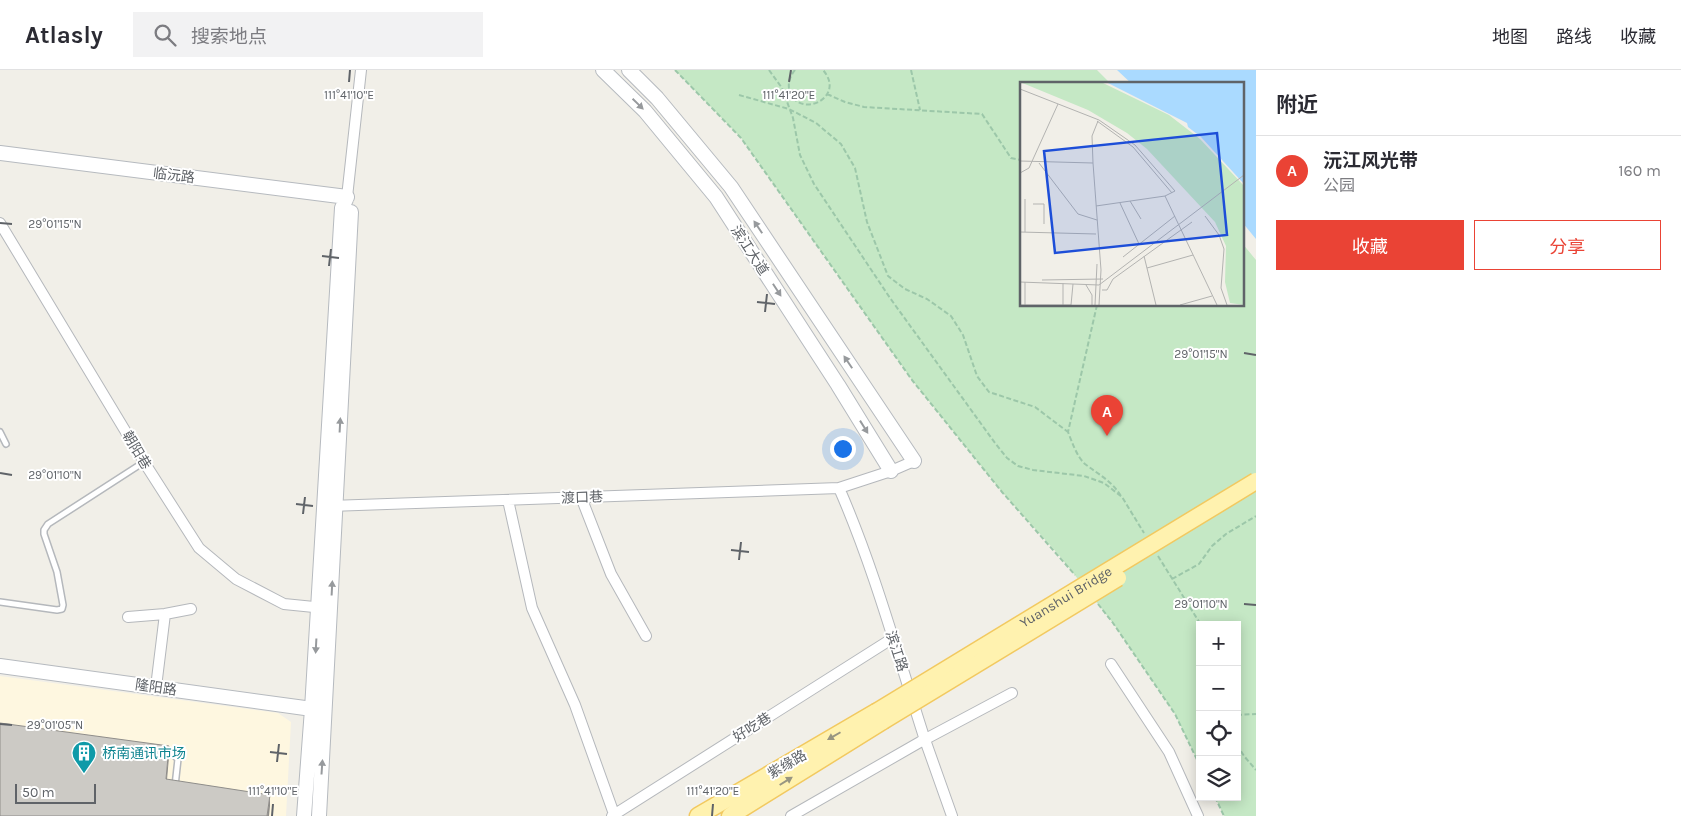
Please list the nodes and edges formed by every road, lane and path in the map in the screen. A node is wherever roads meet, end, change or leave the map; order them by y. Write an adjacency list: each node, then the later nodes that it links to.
1 (361, 70): 17 (street)
2 (603, 70): 25 (street, 滨江大道, one-way to 25)
3 (629, 70): 23 (street, 滨江大道, one-way to 3)
4 (675, 70): 36 (path)
5 (770, 70): 12 (path)
6 (795, 70): 11 (path)
7 (823, 70): 9 (path)
8 (911, 70): 14 (path)
9 (828, 94): 11 (path); 14 (path)
10 (738, 95): 13 (path)
11 (793, 97): 12 (path)
12 (787, 101): 13 (path)
13 (790, 109): 21 (path); 30 (path)
14 (920, 110): 16 (path)
15 (0, 153): 17 (street, 临沅路)
16 (1020, 160)
17 (347, 197): 32 (street)
18 (0, 223): 24 (street, 朝阳巷)
19 (1097, 306): 21 (path)
20 (0, 432): 22 (lane)
21 (1068, 432): 30 (path)
22 (6, 444)
23 (914, 461): 25 (street, 渡口巷)
24 (144, 462): 39 (lane); 40 (street, 朝阳巷)
25 (891, 471): 27 (street, 渡口巷)
26 (1256, 481): 54 (main road, Yuanshui Bridge, bridge)
27 (839, 488): 29 (street, 渡口巷); 46 (street, 滨江路)
28 (1256, 494): 54 (main road, Yuanshui Bridge, bridge)
29 (581, 497): 31 (street, 渡口巷); 45 (street)
30 (1122, 497): 34 (path)
31 (508, 500): 32 (street, 渡口巷); 62 (street)
32 (330, 506): 40 (street)
33 (1256, 516): 37 (path)
34 (1147, 538)
35 (1157, 554): 37 (path)
36 (1076, 577)
37 (1172, 579): 44 (path)
38 (1094, 600): 58 (path)
39 (0, 602)
40 (325, 608): 51 (street, one-way to 51); 64 (street, one-way to 40)
41 (191, 609): 42 (street)
42 (165, 614): 43 (street); 49 (street)
43 (128, 617)
44 (1198, 621)
45 (646, 636)
46 (893, 638): 55 (street, 滨江路); 62 (street, 好吃巷)
47 (1111, 664): 69 (street)
48 (0, 666): 49 (street, 隆阳路)
49 (156, 687): 51 (street, 隆阳路)
50 (1012, 693): 55 (street)
51 (312, 709): 63 (street)
52 (1256, 714): 53 (path)
53 (1241, 715)
54 (880, 716): 65 (main road, 紫缘路, one-way to 65); 66 (main road, 紫缘路, one-way to 54)
55 (925, 740): 67 (street); 68 (street, 滨江路)
56 (1241, 751): 59 (path)
57 (154, 752): 60 (lane)
58 (1196, 758)
59 (1256, 770)
60 (174, 790)
61 (1217, 801): 70 (path)
62 (613, 815)
63 (304, 816)
64 (319, 816)
65 (698, 816)
66 (730, 816)
67 (791, 816)
68 (952, 816)
69 (1198, 816)
70 (1224, 816)

